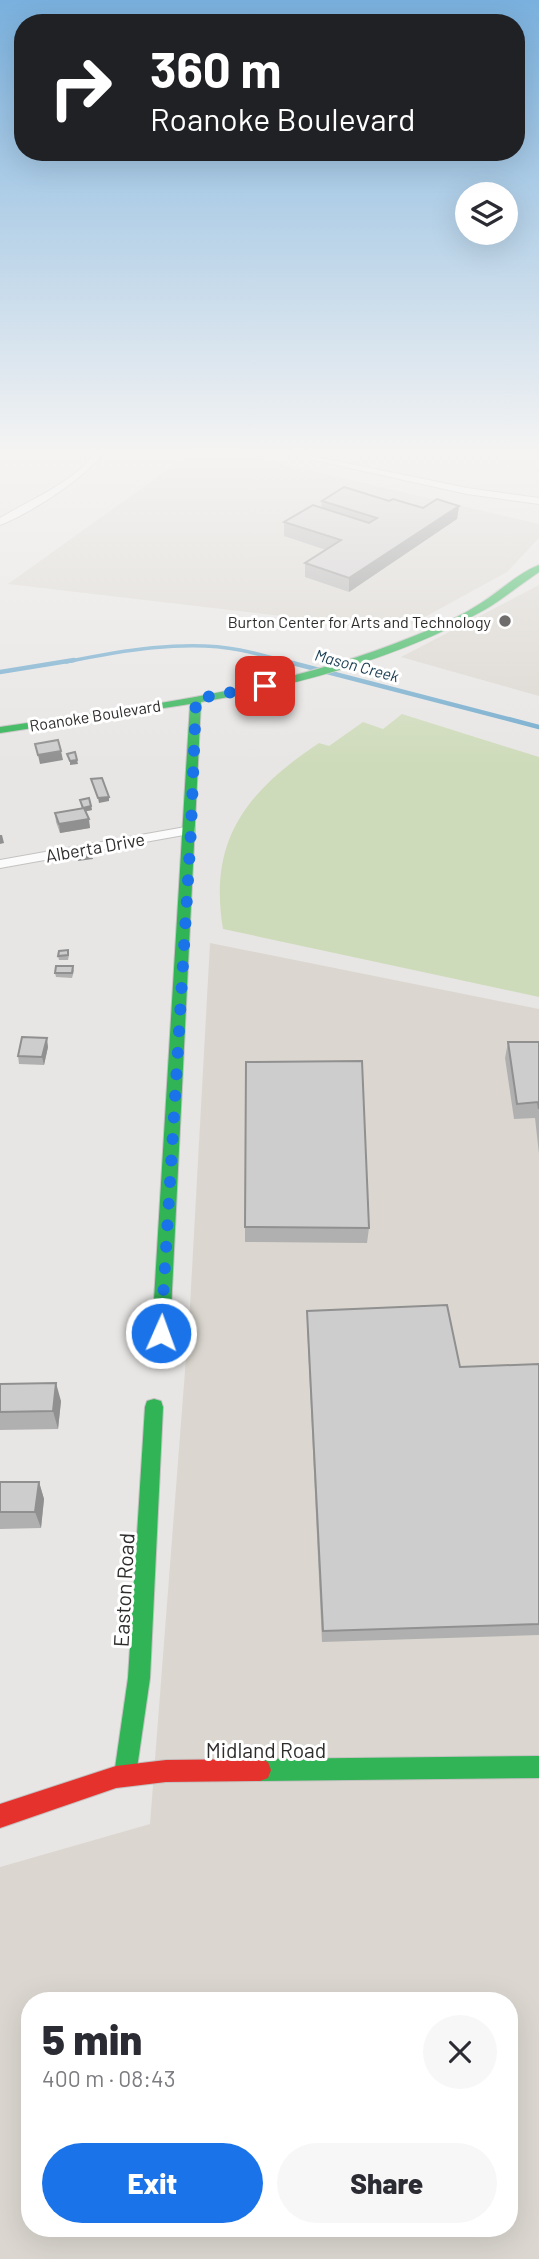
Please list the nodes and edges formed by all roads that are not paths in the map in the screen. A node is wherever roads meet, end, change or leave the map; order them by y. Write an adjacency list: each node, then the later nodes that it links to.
1 (539, 568): 2 (street, Roanoke Boulevard)
2 (196, 699): 3 (street, Roanoke Boulevard); 4 (street)
3 (0, 730)
4 (191, 830): 5 (street, Alberta Drive); 6 (street)
5 (0, 864)
6 (178, 1353)
7 (154, 1407): 9 (street, Easton Road)
8 (539, 1767): 9 (street, Midland Road)
9 (125, 1775): 10 (street, Midland Road)
10 (0, 1816)

